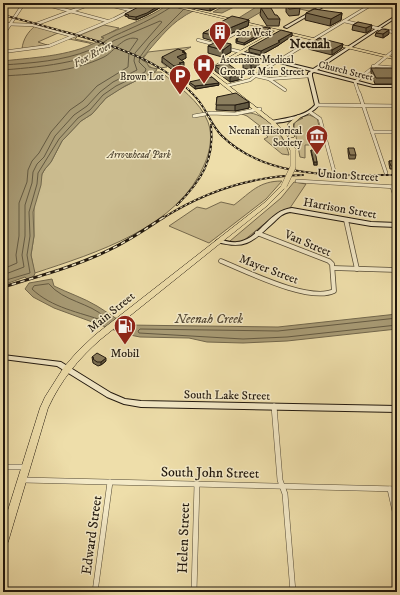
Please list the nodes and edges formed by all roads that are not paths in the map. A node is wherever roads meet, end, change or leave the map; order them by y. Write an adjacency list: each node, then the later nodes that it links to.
1 (93, 3): 10 (street)
2 (101, 3): 9 (street)
3 (145, 3): 9 (street)
4 (162, 3): 18 (main road)
5 (328, 3): 18 (street)
6 (374, 3): 12 (street)
7 (3, 4): 8 (street)
8 (24, 4): 10 (street); 15 (street)
9 (130, 10): 13 (street)
10 (71, 11): 13 (street); 16 (street)
11 (397, 16): 17 (street)
12 (344, 21): 17 (street); 23 (street)
13 (108, 22): 22 (street)
14 (3, 24): 15 (street)
15 (10, 24): 16 (street); 21 (street)
16 (34, 25): 22 (street)
17 (378, 28): 20 (street); 26 (street)
18 (279, 31): 23 (main road); 29 (main road)
19 (236, 32): 25 (street)
20 (397, 33)
21 (3, 35)
22 (74, 36): 28 (street)
23 (314, 39): 26 (main road); 32 (street)
24 (198, 40): 25 (street, Church Street)
25 (214, 44): 29 (street, Church Street)
26 (349, 48): 30 (main road); 35 (street)
27 (397, 48): 30 (street)
28 (3, 52)
29 (241, 52): 32 (street, Church Street); 40 (main road)
30 (386, 56): 31 (main road); 33 (street)
31 (397, 59)
32 (278, 61): 35 (street, Church Street); 36 (street)
33 (373, 66): 34 (street); 39 (street)
34 (397, 68)
35 (314, 71): 37 (street); 39 (street, Church Street)
36 (256, 76): 38 (street); 40 (street)
37 (310, 76): 38 (street); 43 (street)
38 (269, 79): 42 (street)
39 (355, 81): 41 (street, Church Street); 44 (street)
40 (228, 86): 46 (main road)
41 (397, 86)
42 (285, 90)
43 (316, 105): 44 (street); 47 (street)
44 (363, 106): 45 (street); 51 (street)
45 (397, 106)
46 (258, 109): 48 (street); 50 (main road)
47 (310, 112): 49 (street); 55 (street)
48 (194, 116)
49 (300, 116): 50 (street); 53 (main road)
50 (274, 122): 53 (main road); 54 (main road)
51 (372, 132): 52 (street); 56 (street)
52 (397, 132)
53 (291, 137): 54 (main road, Main Street)
54 (292, 148): 64 (main road, Main Street, bridge)
55 (334, 171)
56 (386, 173)
57 (297, 181): 58 (street, Union Street)
58 (392, 187): 59 (street, Union Street); 60 (street)
59 (397, 187)
60 (397, 202)
61 (346, 220): 62 (street, Harrison Street); 63 (street, Harrison Street); 67 (street)
62 (397, 225)
63 (257, 233): 64 (street, Harrison Street); 66 (street, Van Street)
64 (219, 241): 70 (main road, Main Street)
65 (221, 261): 66 (street, Mayer Street)
66 (333, 268): 67 (street, Van Street)
67 (358, 269): 68 (street, Van Street)
68 (397, 270)
69 (3, 357): 70 (street, South Lake Street)
70 (66, 368): 71 (street, South Lake Street); 74 (main road, Main Street)
71 (274, 406): 72 (street, South Lake Street); 78 (street)
72 (397, 409)
73 (3, 466): 74 (street)
74 (26, 467): 75 (main road, Main Street)
75 (22, 480): 76 (street, South John Street); 82 (main road, Main Street)
76 (110, 482): 77 (street, South John Street); 83 (street, Edward Street)
77 (197, 484): 78 (street, South John Street); 84 (street, Helen Street)
78 (282, 486): 79 (street, South John Street); 85 (street)
79 (390, 489): 80 (street, South John Street); 81 (street)
80 (397, 489)
81 (397, 520)
82 (3, 542)
83 (95, 592)
84 (194, 592)
85 (293, 592)

